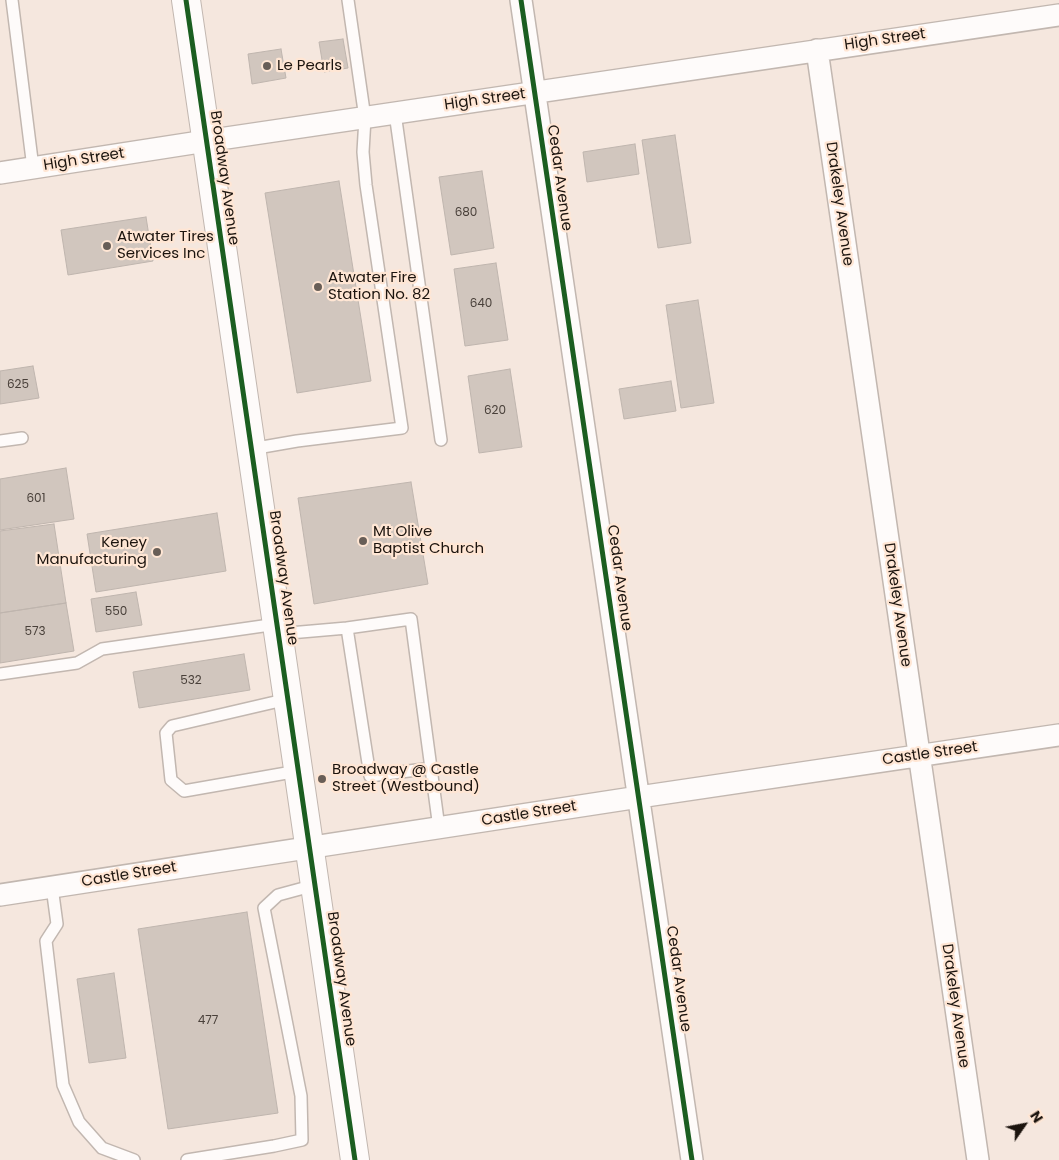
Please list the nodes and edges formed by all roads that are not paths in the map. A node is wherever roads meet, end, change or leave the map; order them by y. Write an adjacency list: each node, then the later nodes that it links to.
1 (12, 0): 11 (lane)
2 (186, 0): 10 (street, Broadway Avenue)
3 (348, 0): 9 (lane)
4 (521, 0): 7 (street, Cedar Avenue)
5 (1059, 15): 6 (street, High Street)
6 (817, 50): 7 (street, High Street); 22 (street, Drakeley Avenue)
7 (534, 93): 8 (street, High Street); 25 (street, Cedar Avenue)
8 (395, 113): 9 (street, High Street); 14 (lane)
9 (365, 118): 10 (street, High Street); 16 (lane)
10 (206, 141): 11 (street, High Street); 16 (street, Broadway Avenue)
11 (33, 168): 12 (street, High Street)
12 (0, 173)
13 (22, 438): 15 (lane)
14 (441, 440)
15 (0, 441)
16 (251, 449): 18 (street, Broadway Avenue)
17 (347, 628): 18 (lane); 23 (lane); 23 (lane)
18 (277, 629): 19 (lane); 20 (street, Broadway Avenue)
19 (0, 674)
20 (288, 699): 24 (street, Broadway Avenue); 24 (lane)
21 (1059, 735): 22 (street, Castle Street)
22 (918, 755): 25 (street, Castle Street); 35 (street, Drakeley Avenue)
23 (432, 768): 26 (lane)
24 (298, 771): 27 (street, Broadway Avenue)
25 (638, 797): 26 (street, Castle Street); 34 (street, Cedar Avenue)
26 (439, 828): 27 (street, Castle Street)
27 (309, 847): 28 (street, Broadway Avenue); 29 (street, Castle Street)
28 (315, 885): 32 (lane); 33 (street, Broadway Avenue)
29 (52, 887): 30 (street, Castle Street); 31 (lane)
30 (0, 895)
31 (134, 1160)
32 (187, 1160)
33 (355, 1160)
34 (692, 1160)
35 (978, 1160)

